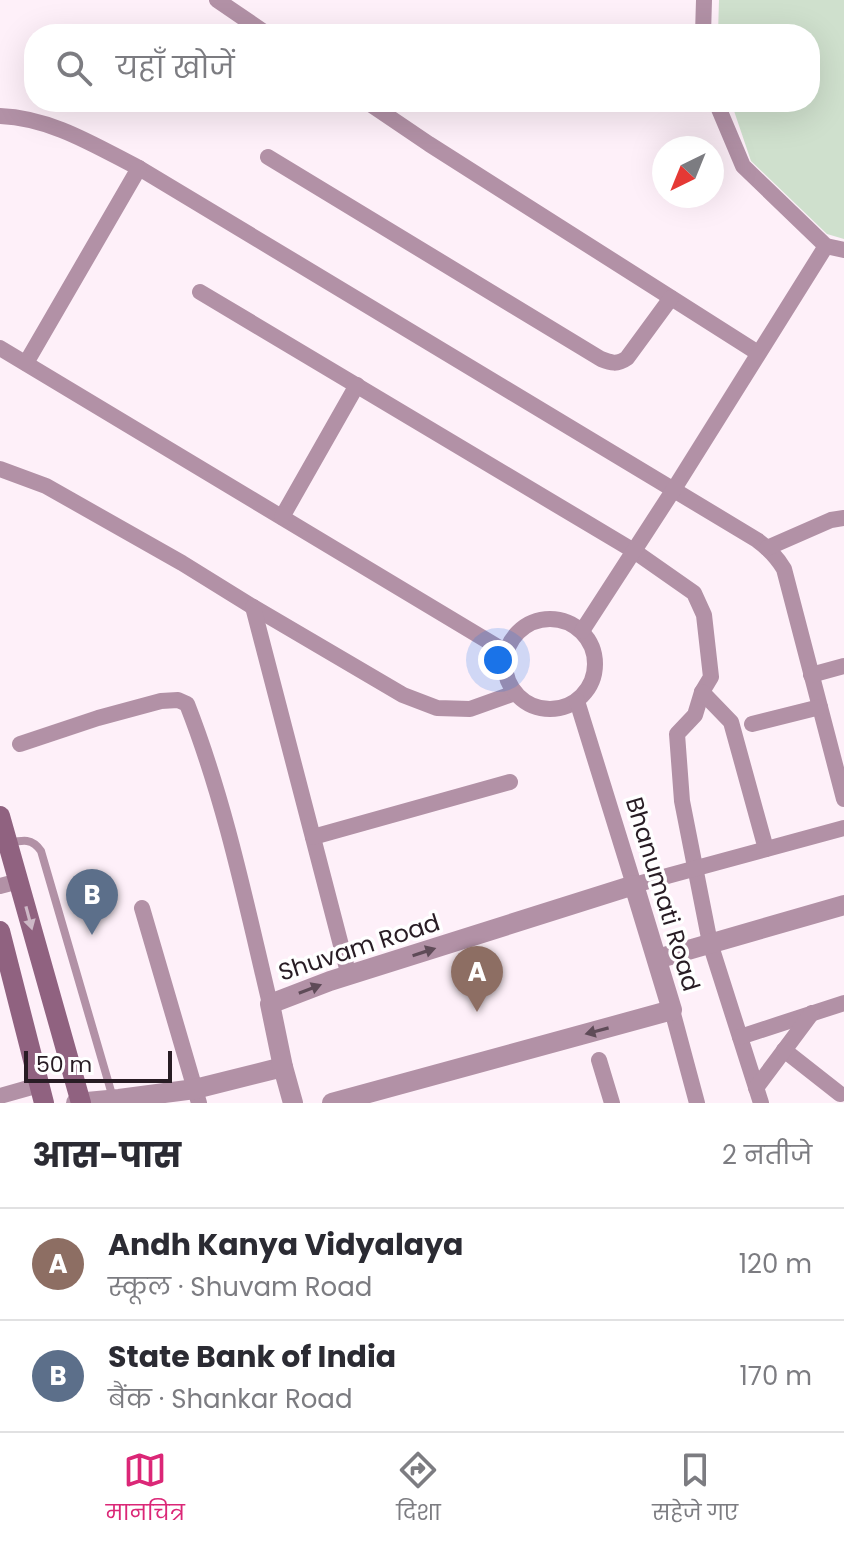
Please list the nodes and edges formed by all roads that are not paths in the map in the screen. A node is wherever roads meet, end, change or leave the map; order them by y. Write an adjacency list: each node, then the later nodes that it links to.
1 (217, 0): 3 (street)
2 (704, 0): 4 (street)
3 (252, 24)
4 (703, 24)
5 (382, 112): 13 (street)
6 (720, 112): 10 (street)
7 (0, 116): 9 (street)
8 (268, 157): 13 (street)
9 (139, 168): 16 (street); 19 (street)
10 (826, 246): 11 (street); 15 (street)
11 (844, 250)
12 (200, 292): 17 (street)
13 (671, 298): 15 (street)
14 (0, 348): 16 (street)
15 (758, 353): 19 (street)
16 (26, 363): 20 (street)
17 (357, 385): 20 (street); 23 (street)
18 (0, 469): 24 (street)
19 (674, 489): 22 (street); 23 (street)
20 (282, 517): 26 (street)
21 (844, 518): 22 (street)
22 (767, 548): 28 (street)
23 (634, 551): 25 (street); 29 (street)
24 (253, 607): 30 (street); 39 (street)
25 (582, 631): 26 (street); 31 (street)
26 (506, 652): 30 (street)
27 (844, 666): 28 (street)
28 (811, 675): 32 (street)
29 (702, 692): 41 (street); 42 (street)
30 (515, 693): 31 (street)
31 (577, 701): 44 (street, Bhanumati Road)
32 (820, 707): 33 (street); 36 (street)
33 (752, 724)
34 (20, 744): 53 (street)
35 (510, 782): 39 (street)
36 (844, 799)
37 (0, 816): 40 (main road)
38 (844, 828): 41 (street)
39 (313, 837): 50 (street)
40 (8, 844): 43 (main road); 66 (lane)
41 (766, 849): 42 (street)
42 (695, 869): 44 (street); 48 (street)
43 (10, 883): 67 (main road, one-way to 67)
44 (634, 885): 49 (street, Bhanumati Road); 50 (street, Shuvam Road, one-way to 44)
45 (844, 905): 48 (street)
46 (142, 908): 63 (street)
47 (0, 931): 51 (main road)
48 (710, 943): 49 (street); 56 (street)
49 (657, 959): 54 (street, Bhanumati Road)
50 (349, 976): 53 (street, Shuvam Road, one-way to 50)
51 (7, 988): 60 (main road)
52 (844, 1003): 55 (street)
53 (270, 1004): 59 (street, Shuvam Road)
54 (672, 1010): 65 (street, one-way to 65); 71 (street, Bhanumati Road)
55 (812, 1013): 56 (street); 57 (street)
56 (740, 1037): 64 (street)
57 (784, 1050): 61 (street); 64 (street)
58 (599, 1060): 70 (street)
59 (283, 1067): 63 (street); 68 (street, Shuvam Road)
60 (42, 1094): 62 (street)
61 (841, 1094)
62 (0, 1096)
63 (197, 1096): 66 (street)
64 (759, 1096)
65 (368, 1098): 69 (street)
66 (114, 1101): 67 (street)
67 (79, 1103)
68 (293, 1103)
69 (332, 1103)
70 (612, 1103)
71 (697, 1103)

